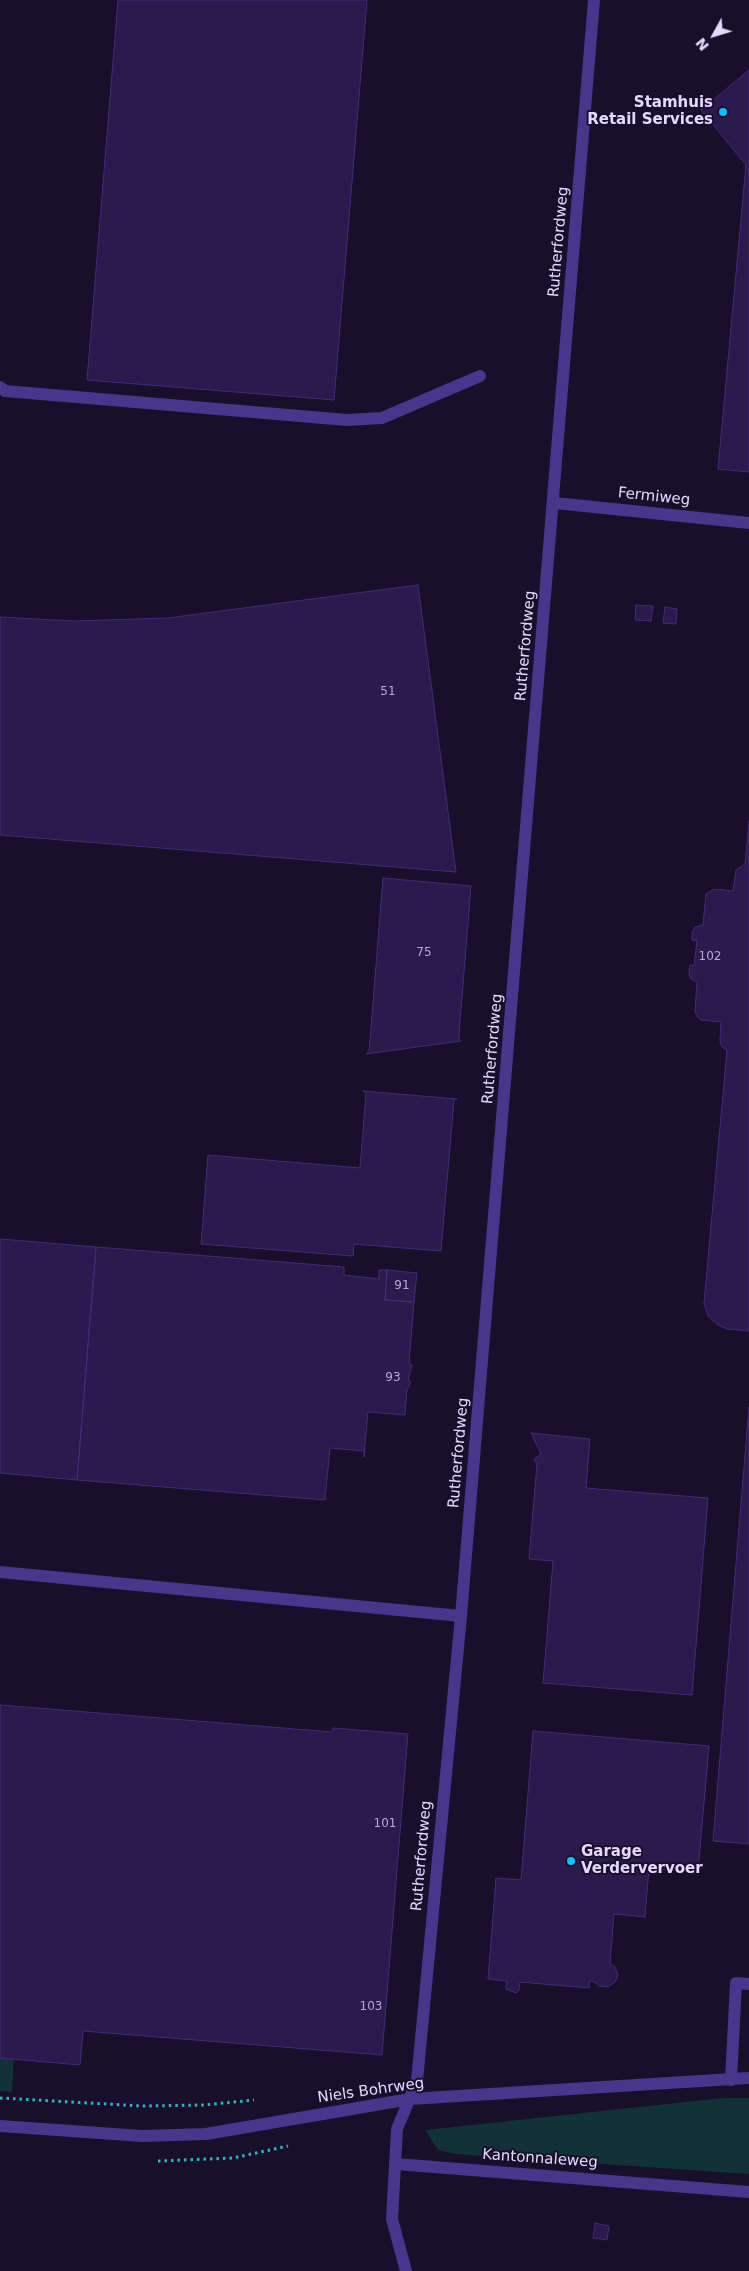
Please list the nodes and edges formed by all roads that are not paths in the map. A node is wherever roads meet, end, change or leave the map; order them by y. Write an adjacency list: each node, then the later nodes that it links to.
1 (594, 0): 4 (street, Rutherfordweg)
2 (480, 376): 3 (street)
3 (0, 387)
4 (555, 503): 5 (street, Fermiweg); 7 (street, Rutherfordweg)
5 (749, 523)
6 (0, 1572): 7 (street)
7 (461, 1616): 11 (street, Rutherfordweg)
8 (749, 1984): 10 (street)
9 (749, 2078): 10 (street, Niels Bohrweg)
10 (731, 2080): 11 (street, Niels Bohrweg)
11 (410, 2099): 12 (street, Niels Bohrweg); 13 (street)
12 (0, 2126)
13 (396, 2164): 14 (street, Kantonnaleweg); 15 (street)
14 (749, 2192)
15 (406, 2271)

